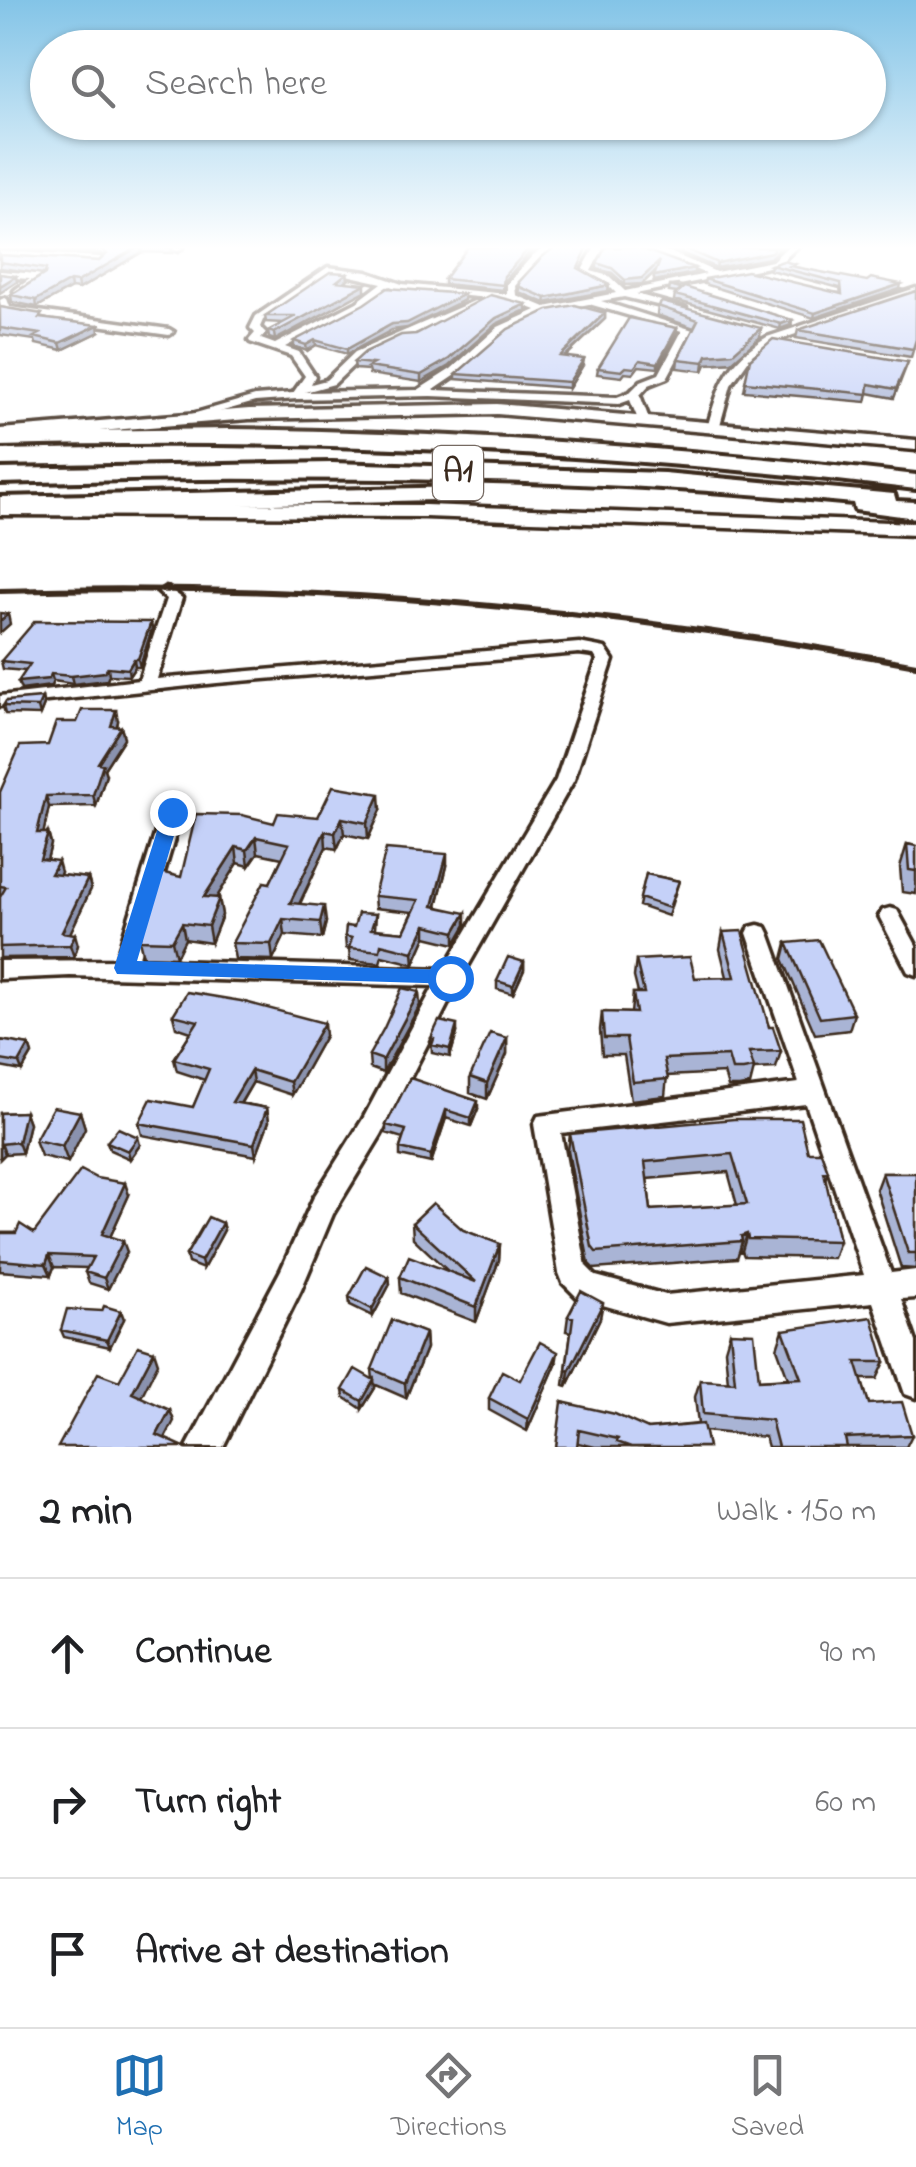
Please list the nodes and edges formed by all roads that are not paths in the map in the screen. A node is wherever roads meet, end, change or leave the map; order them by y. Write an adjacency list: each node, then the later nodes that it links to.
1 (45, 315): 10 (street)
2 (264, 315): 13 (street)
3 (341, 315): 13 (street)
4 (449, 315): 14 (street)
5 (533, 315): 15 (street)
6 (636, 315): 16 (street)
7 (847, 315): 9 (street)
8 (787, 318): 9 (street)
9 (814, 325): 11 (street)
10 (169, 332)
11 (772, 336): 12 (street); 19 (street)
12 (807, 346)
13 (278, 347): 14 (street)
14 (299, 393): 15 (street); 17 (street)
15 (421, 393): 16 (street)
16 (634, 394): 18 (street)
17 (184, 418): 18 (street); 20 (street)
18 (643, 419): 19 (street)
19 (714, 426): 21 (street)
20 (0, 436): 24 (highway)
21 (916, 445)
22 (0, 462): 24 (highway, A1)
23 (0, 476): 26 (highway, A1)
24 (916, 484)
25 (0, 506): 26 (highway); 27 (street)
26 (916, 506)
27 (916, 529)
28 (166, 592): 29 (street)
29 (146, 682): 30 (street); 37 (street)
30 (0, 701)
31 (172, 812): 35 (street)
32 (890, 916): 34 (street)
33 (758, 933): 38 (street)
34 (916, 966)
35 (124, 968): 36 (street); 37 (street)
36 (0, 970)
37 (450, 978): 42 (street)
38 (814, 1092): 40 (street); 40 (street)
39 (916, 1284): 40 (street)
40 (882, 1288): 41 (street)
41 (916, 1384)
42 (202, 1447)

